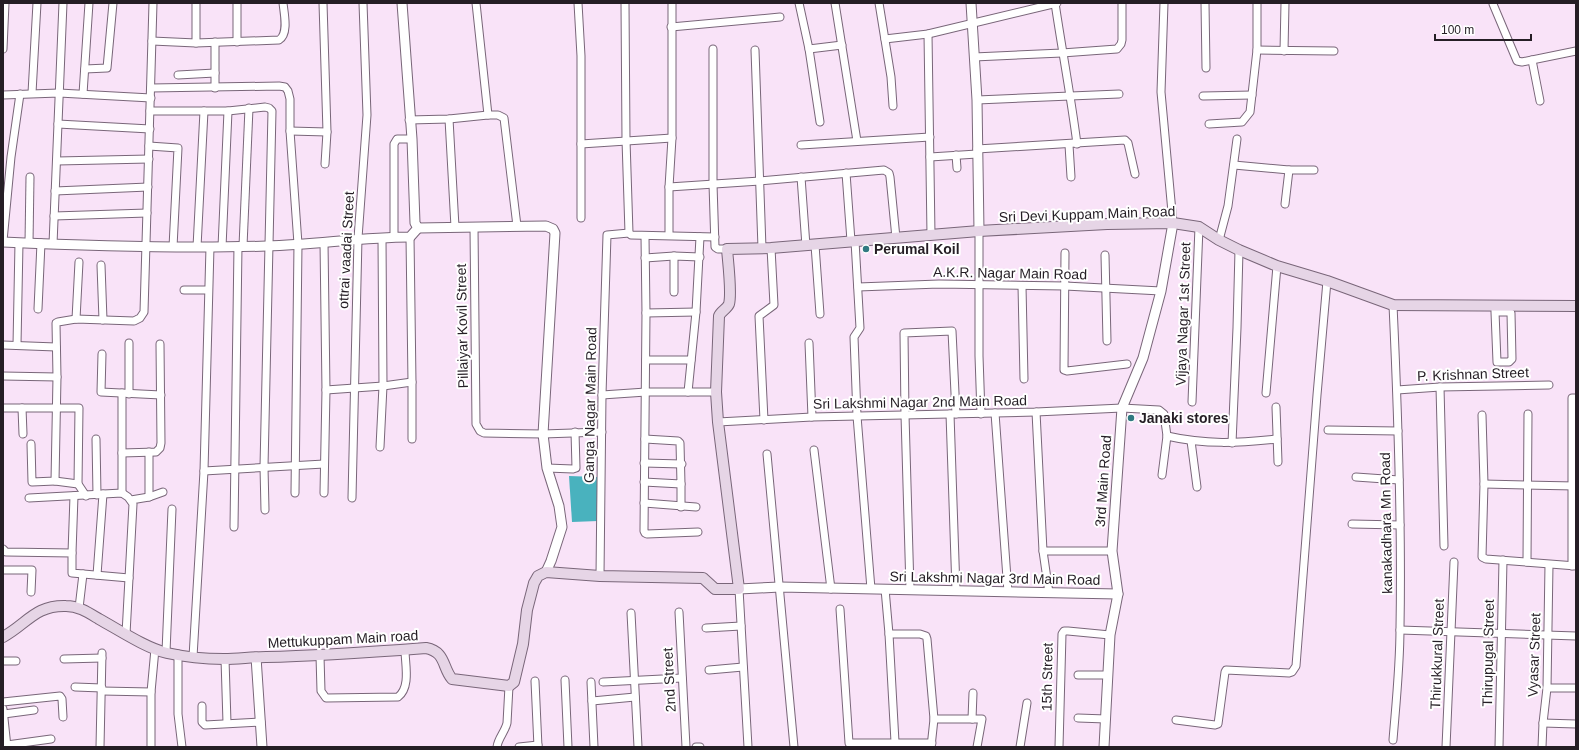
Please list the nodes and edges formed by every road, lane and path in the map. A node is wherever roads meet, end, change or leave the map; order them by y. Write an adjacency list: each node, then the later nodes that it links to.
1 (5, 3): 38 (street)
2 (37, 3): 55 (street)
3 (63, 3): 56 (street)
4 (89, 3): 50 (street)
5 (113, 3): 50 (street)
6 (153, 3): 33 (street)
7 (196, 3): 36 (street)
8 (237, 3): 35 (street)
9 (283, 3): 35 (street)
10 (323, 3): 80 (street)
11 (363, 3): 131 (street, ottrai vaadai Street)
12 (402, 3): 74 (street)
13 (476, 3): 72 (street)
14 (578, 3): 87 (street)
15 (625, 3): 85 (street)
16 (672, 3): 30 (street)
17 (799, 3): 40 (street)
18 (835, 3): 37 (street)
19 (879, 3): 32 (street)
20 (971, 3): 29 (street)
21 (1056, 3): 29 (street); 46 (street)
22 (1122, 3): 46 (street)
23 (1164, 3): 116 (street)
24 (1205, 3): 49 (street)
25 (1257, 3): 42 (street)
26 (1285, 3): 43 (street)
27 (1493, 4): 48 (street)
28 (780, 17): 30 (street)
29 (973, 24): 31 (street); 47 (street)
30 (671, 27): 82 (street)
31 (928, 34): 32 (street); 81 (street)
32 (885, 39): 67 (street)
33 (152, 41): 36 (street); 53 (street)
34 (215, 42): 35 (street); 36 (street); 51 (street)
35 (237, 42)
36 (196, 43)
37 (842, 45): 40 (street); 86 (street)
38 (3, 49)
39 (713, 49): 108 (street)
40 (809, 49): 75 (street)
41 (755, 50): 107 (street)
42 (1257, 50): 43 (street); 61 (street)
43 (1284, 51): 44 (street)
44 (1334, 51)
45 (1576, 51): 48 (street)
46 (1062, 53): 47 (street); 63 (street)
47 (974, 57): 65 (street)
48 (1532, 60): 66 (street)
49 (1206, 68)
50 (85, 69): 58 (street)
51 (215, 73): 52 (street); 54 (street)
52 (178, 75)
53 (151, 88): 54 (street); 64 (street)
54 (215, 88): 79 (street)
55 (32, 93): 56 (street); 57 (street)
56 (59, 93): 58 (street); 76 (street)
57 (20, 94): 60 (street); 136 (street)
58 (83, 94): 64 (street)
59 (1119, 94): 63 (street)
60 (3, 95)
61 (1252, 95): 62 (street); 77 (street)
62 (1203, 96)
63 (1071, 97): 65 (street); 88 (street)
64 (151, 98): 69 (street)
65 (977, 100): 92 (street)
66 (1540, 101)
67 (893, 106)
68 (249, 108): 71 (street); 144 (street); 145 (street)
69 (150, 111): 70 (street); 78 (street)
70 (204, 111): 71 (street); 147 (street)
71 (228, 111): 149 (street)
72 (488, 115): 73 (street); 117 (street)
73 (449, 119): 74 (street); 118 (street)
74 (409, 120): 83 (street)
75 (820, 122)
76 (58, 124): 78 (street); 96 (street)
77 (1209, 124)
78 (150, 129): 91 (street)
79 (290, 131): 80 (street); 142 (street)
80 (327, 132): 97 (street)
81 (930, 137): 86 (street); 94 (street)
82 (672, 138): 85 (street); 110 (street)
83 (412, 139): 121 (street); 127 (street)
84 (1237, 139): 98 (street)
85 (626, 140): 87 (street); 123 (street)
86 (857, 142): 89 (street)
87 (581, 144): 115 (street)
88 (1077, 144): 90 (street); 103 (street)
89 (801, 145)
90 (1069, 145): 92 (street); 105 (street)
91 (149, 146): 95 (street); 146 (street)
92 (977, 152): 93 (street); 122 (street)
93 (956, 155): 94 (street); 99 (street)
94 (930, 157): 125 (street)
95 (149, 159): 96 (street); 109 (street)
96 (56, 161): 111 (street)
97 (325, 164)
98 (1234, 165): 100 (street); 134 (street)
99 (957, 168)
100 (1289, 170): 101 (street); 112 (street)
101 (1314, 170)
102 (846, 173): 106 (street); 133 (street); 135 (street)
103 (1135, 174)
104 (30, 177): 139 (street)
105 (1071, 177)
106 (801, 178): 107 (street); 143 (street)
107 (760, 181): 108 (street); 151 (street)
108 (713, 184): 110 (street); 130 (street)
109 (148, 187): 111 (street); 113 (street)
110 (669, 187): 124 (street)
111 (55, 191): 114 (street)
112 (1285, 204)
113 (147, 213): 114 (street); 150 (street)
114 (54, 216): 141 (street)
115 (581, 218)
116 (1173, 223): 120 (main road, Sri Devi Kuppam Main Road); 122 (main road, Sri Devi Kuppam Main Road); 170 (street, 3rd Main Road)
117 (517, 226): 119 (street); 232 (street)
118 (455, 227): 119 (street); 121 (street)
119 (474, 227): 232 (street, Pillaiyar Kovil Street)
120 (1199, 227): 134 (main road, Sri Devi Kuppam Main Road); 210 (street, Vijaya Nagar 1st Street)
121 (418, 228): 128 (street)
122 (979, 231): 125 (main road, Sri Devi Kuppam Main Road); 163 (street)
123 (629, 233): 126 (street); 208 (street, Ganga Nagar Main Road)
124 (669, 235): 126 (street); 129 (street)
125 (931, 235): 133 (main road, Sri Devi Kuppam Main Road)
126 (645, 236): 158 (street)
127 (394, 237): 128 (street); 132 (street)
128 (410, 237): 195 (street)
129 (700, 237): 130 (street); 157 (street)
130 (715, 237): 152 (street)
131 (358, 238): 132 (street); 137 (street); 199 (street, ottrai vaadai Street)
132 (382, 238): 197 (street)
133 (896, 238): 135 (main road, Sri Devi Kuppam Main Road)
134 (1219, 240): 153 (main road, Sri Devi Kuppam Main Road)
135 (853, 241): 143 (main road, Sri Devi Kuppam Main Road); 166 (street)
136 (3, 242): 138 (street)
137 (324, 242): 142 (street); 200 (street)
138 (19, 243): 139 (street); 186 (street)
139 (29, 243): 140 (street)
140 (41, 243): 141 (street); 175 (street)
141 (53, 244): 150 (street)
142 (298, 244): 145 (street); 251 (street)
143 (810, 245): 151 (main road, Sri Devi Kuppam Main Road); 178 (street)
144 (241, 246): 145 (street); 149 (street); 254 (street)
145 (268, 246): 252 (street)
146 (173, 247): 147 (street); 150 (street)
147 (197, 247): 148 (street)
148 (210, 247): 149 (street); 169 (street)
149 (222, 247)
150 (146, 248): 180 (street)
151 (767, 248): 152 (main road, Sri Devi Kuppam Main Road); 225 (street)
152 (727, 249): 204 (main road)
153 (1239, 250): 161 (main road, Sri Devi Kuppam Main Road); 239 (street)
154 (1065, 253): 165 (street)
155 (674, 256): 157 (street); 158 (street); 171 (street)
156 (1105, 256): 167 (street)
157 (700, 257): 176 (street)
158 (645, 258): 177 (street)
159 (79, 262): 179 (street)
160 (101, 265): 180 (street)
161 (1277, 266): 162 (main road, Sri Devi Kuppam Main Road); 205 (street)
162 (1327, 280): 172 (main road, Sri Devi Kuppam Main Road); 369 (street)
163 (979, 285): 164 (street, A.K.R. Nagar Main Road); 166 (street, A.K.R. Nagar Main Road); 219 (street)
164 (1022, 286): 165 (street, A.K.R. Nagar Main Road); 194 (street)
165 (1065, 286): 167 (street, A.K.R. Nagar Main Road); 191 (street)
166 (858, 287): 223 (street)
167 (1106, 288): 170 (street, A.K.R. Nagar Main Road); 181 (street)
168 (184, 290): 169 (street)
169 (208, 290): 255 (street)
170 (1161, 291): 215 (street, 3rd Main Road)
171 (674, 292)
172 (1393, 305): 174 (main road, Sri Devi Kuppam Main Road); 201 (street, kanakadhara Mn Road)
173 (1576, 306): 174 (main road, Sri Devi Kuppam Main Road)
174 (1499, 308): 174 (street)
175 (38, 310)
176 (696, 312): 177 (street); 190 (street)
177 (646, 313): 189 (street)
178 (820, 314)
179 (76, 319): 180 (street); 187 (street)
180 (103, 320)
181 (1107, 341)
182 (129, 343): 206 (street)
183 (809, 343): 224 (street)
184 (160, 344): 207 (street)
185 (3, 345): 186 (street)
186 (17, 345): 187 (street)
187 (56, 347): 193 (street)
188 (102, 354): 206 (street)
189 (646, 360): 190 (street); 202 (street)
190 (691, 360): 203 (street)
191 (1127, 364)
192 (3, 376): 193 (street)
193 (57, 377): 214 (street)
194 (1024, 379)
195 (412, 382): 197 (street); 235 (street)
196 (1549, 385): 198 (street, P. Krishnan Street)
197 (383, 386): 199 (street); 242 (street)
198 (1440, 387): 201 (street, P. Krishnan Street); 287 (street)
199 (354, 388): 200 (street); 276 (street, ottrai vaadai Street)
200 (326, 390): 249 (street)
201 (1397, 390): 228 (street, kanakadhara Mn Road)
202 (646, 392): 203 (street); 208 (street); 236 (street)
203 (688, 392): 204 (street)
204 (716, 392): 226 (main road)
205 (1266, 393)
206 (125, 394): 207 (street); 245 (street)
207 (160, 395): 244 (street)
208 (602, 396): 230 (street, Ganga Nagar Main Road)
209 (1576, 398): 241 (street)
210 (1192, 402)
211 (1276, 407): 237 (street)
212 (3, 408): 213 (street)
213 (22, 408): 214 (street); 231 (street)
214 (55, 408): 259 (street); 261 (street)
215 (1122, 408): 216 (street, Sri Lakshmi Nagar 2nd Main Road); 233 (street, Sri Lakshmi Nagar 2nd Main Road); 289 (street, 3rd Main Road)
216 (1036, 412): 217 (street, Sri Lakshmi Nagar 2nd Main Road); 290 (street)
217 (995, 413): 219 (street, Sri Lakshmi Nagar 2nd Main Road); 311 (street)
218 (953, 414): 219 (street, Sri Lakshmi Nagar 2nd Main Road); 221 (street, Sri Lakshmi Nagar 2nd Main Road); 221 (street); 309 (street)
219 (981, 414)
220 (1528, 414): 264 (street)
221 (905, 415): 223 (street, Sri Lakshmi Nagar 2nd Main Road); 308 (street)
222 (1482, 415): 263 (street)
223 (857, 416): 224 (street, Sri Lakshmi Nagar 2nd Main Road); 306 (street)
224 (812, 417): 225 (street, Sri Lakshmi Nagar 2nd Main Road)
225 (764, 420): 226 (street, Sri Lakshmi Nagar 2nd Main Road)
226 (718, 422): 305 (main road)
227 (1328, 430): 228 (street)
228 (1398, 431): 258 (street, kanakadhara Mn Road)
229 (575, 432): 230 (street); 232 (street); 253 (street)
230 (602, 432): 301 (street, Ganga Nagar Main Road)
231 (22, 434)
232 (543, 434): 253 (street)
233 (1167, 436): 238 (street); 256 (street)
234 (96, 439): 270 (street)
235 (412, 439)
236 (645, 439): 248 (street); 250 (street)
237 (1277, 439): 239 (street); 247 (street)
238 (1191, 441): 239 (street); 266 (street)
239 (1232, 443)
240 (32, 444): 259 (street)
241 (1574, 444): 265 (street)
242 (380, 447)
243 (814, 450): 304 (street)
244 (149, 452): 245 (street); 274 (street)
245 (122, 453): 271 (street)
246 (767, 454): 303 (street)
247 (1278, 462)
248 (644, 463): 250 (street); 260 (street)
249 (324, 464): 251 (street); 269 (street)
250 (682, 464): 262 (street)
251 (296, 465): 252 (street); 268 (street)
252 (264, 467): 254 (street); 282 (street)
253 (547, 468): 298 (street)
254 (235, 470): 255 (street); 285 (street)
255 (204, 471): 334 (street)
256 (1162, 475)
257 (1356, 477): 258 (street)
258 (1399, 480): 284 (street, kanakadhara Mn Road)
259 (55, 481): 261 (street)
260 (644, 482): 262 (street); 278 (street)
261 (78, 484): 273 (street)
262 (682, 484): 279 (street)
263 (1484, 484): 264 (street); 292 (street)
264 (1527, 484): 265 (street); 294 (street)
265 (1574, 486): 296 (street)
266 (1197, 487)
267 (163, 492): 274 (street)
268 (295, 492)
269 (324, 493)
270 (100, 494): 271 (street); 273 (street); 300 (street)
271 (122, 494): 277 (street)
272 (74, 496): 273 (street); 275 (street); 291 (street)
273 (86, 496)
274 (149, 497): 277 (street)
275 (29, 498)
276 (352, 498)
277 (131, 500): 302 (street)
278 (644, 503): 279 (street); 286 (street)
279 (681, 507): 280 (street)
280 (696, 507)
281 (172, 509): 331 (street)
282 (265, 510)
283 (1352, 524): 284 (street)
284 (1400, 526): 320 (street, kanakadhara Mn Road)
285 (234, 527)
286 (698, 532)
287 (1444, 546)
288 (3, 549): 291 (street)
289 (1112, 550): 290 (street); 313 (street, 3rd Main Road)
290 (1044, 551): 312 (street)
291 (72, 553): 299 (street)
292 (1503, 560): 294 (street); 324 (street, Thirupugal Street)
293 (1454, 562): 321 (street, Thirukkural Street)
294 (1527, 562): 295 (street)
295 (1549, 565): 296 (street); 326 (street, Vyasar Street)
296 (1574, 566)
297 (3, 570): 310 (street)
298 (546, 572): 301 (main road); 350 (main road)
299 (83, 574): 300 (street); 314 (street)
300 (97, 575): 302 (street)
301 (600, 576): 305 (main road)
302 (129, 578): 322 (street)
303 (780, 587): 304 (street, Sri Lakshmi Nagar 3rd Main Road); 305 (street, Sri Lakshmi Nagar 3rd Main Road); 395 (street)
304 (831, 588): 306 (street, Sri Lakshmi Nagar 3rd Main Road)
305 (739, 589): 318 (street)
306 (871, 589): 307 (street, Sri Lakshmi Nagar 3rd Main Road)
307 (885, 590): 308 (street, Sri Lakshmi Nagar 3rd Main Road); 323 (street)
308 (910, 590): 309 (street, Sri Lakshmi Nagar 3rd Main Road)
309 (956, 590): 311 (street, Sri Lakshmi Nagar 3rd Main Road)
310 (31, 592)
311 (1008, 592): 312 (street, Sri Lakshmi Nagar 3rd Main Road)
312 (1049, 592): 313 (street, Sri Lakshmi Nagar 3rd Main Road)
313 (1118, 594): 325 (street, 3rd Main Road)
314 (79, 608): 322 (main road, Mettukuppam Main road); 328 (main road, Mettukuppam Main road)
315 (840, 609): 378 (street)
316 (679, 612): 344 (street, 2nd Street)
317 (631, 613): 349 (street)
318 (741, 626): 319 (street); 340 (street)
319 (706, 628)
320 (1400, 630): 321 (street); 376 (street, kanakadhara Mn Road)
321 (1452, 632): 324 (street); 400 (street, Thirukkural Street)
322 (126, 634): 329 (main road, Mettukuppam Main road)
323 (889, 634): 366 (street); 377 (street)
324 (1502, 634): 326 (street); 401 (street, Thirupugal Street)
325 (1110, 635): 343 (street, 3rd Main Road); 398 (street, 15th Street)
326 (1548, 635): 327 (street); 352 (street, Vyasar Street)
327 (1576, 636)
328 (3, 637)
329 (155, 649): 331 (main road, Mettukuppam Main road); 355 (street)
330 (405, 650): 333 (main road, Mettukuppam Main road); 333 (street); 350 (main road, Mettukuppam Main road)
331 (166, 652): 332 (main road, Mettukuppam Main road)
332 (178, 654): 334 (main road, Mettukuppam Main road); 384 (street)
333 (320, 656): 335 (main road, Mettukuppam Main road)
334 (193, 657): 337 (main road, Mettukuppam Main road)
335 (256, 657): 337 (main road, Mettukuppam Main road); 370 (street)
336 (64, 659): 354 (street)
337 (225, 659): 371 (street)
338 (3, 660): 339 (street)
339 (16, 661)
340 (743, 668): 341 (street); 394 (street)
341 (709, 670)
342 (1078, 675): 343 (street)
343 (1108, 675): 368 (street, 3rd Main Road)
344 (682, 678): 349 (street); 391 (street, 2nd Street)
345 (565, 680): 388 (street)
346 (535, 681): 381 (street)
347 (591, 682): 358 (street)
348 (603, 682): 349 (street)
349 (634, 682): 357 (street)
350 (509, 686): 386 (street)
351 (75, 687): 354 (street)
352 (1547, 688): 353 (street); 372 (street, Vyasar Street)
353 (1576, 688)
354 (102, 690): 355 (street); 382 (street)
355 (151, 692): 383 (street)
356 (973, 693): 367 (street)
357 (635, 697): 358 (street); 390 (street)
358 (592, 700): 389 (street)
359 (3, 702): 364 (street)
360 (1027, 703): 397 (street)
361 (202, 706): 371 (street)
362 (34, 710): 363 (street)
363 (3, 715): 374 (street)
364 (62, 717)
365 (1078, 718): 368 (street)
366 (934, 719): 367 (street); 379 (street)
367 (972, 719): 396 (street)
368 (1106, 719): 399 (street, 3rd Main Road)
369 (1176, 720)
370 (261, 722): 371 (street); 385 (street)
371 (227, 723)
372 (1543, 723): 373 (street); 402 (street, Vyasar Street)
373 (1576, 724)
374 (5, 736): 380 (street)
375 (51, 739): 380 (street)
376 (1393, 740)
377 (895, 742): 378 (street); 379 (street)
378 (849, 745)
379 (932, 745)
380 (7, 746)
381 (538, 746): 387 (street)
382 (100, 747)
383 (151, 747)
384 (182, 747)
385 (262, 747)
386 (497, 747)
387 (519, 747)
388 (568, 747)
389 (594, 747)
390 (638, 747)
391 (686, 747)
392 (696, 747): 393 (street)
393 (700, 747)
394 (748, 747)
395 (794, 747)
396 (977, 747)
397 (1020, 747)
398 (1058, 747)
399 (1104, 747)
400 (1446, 747)
401 (1499, 747)
402 (1542, 747)

